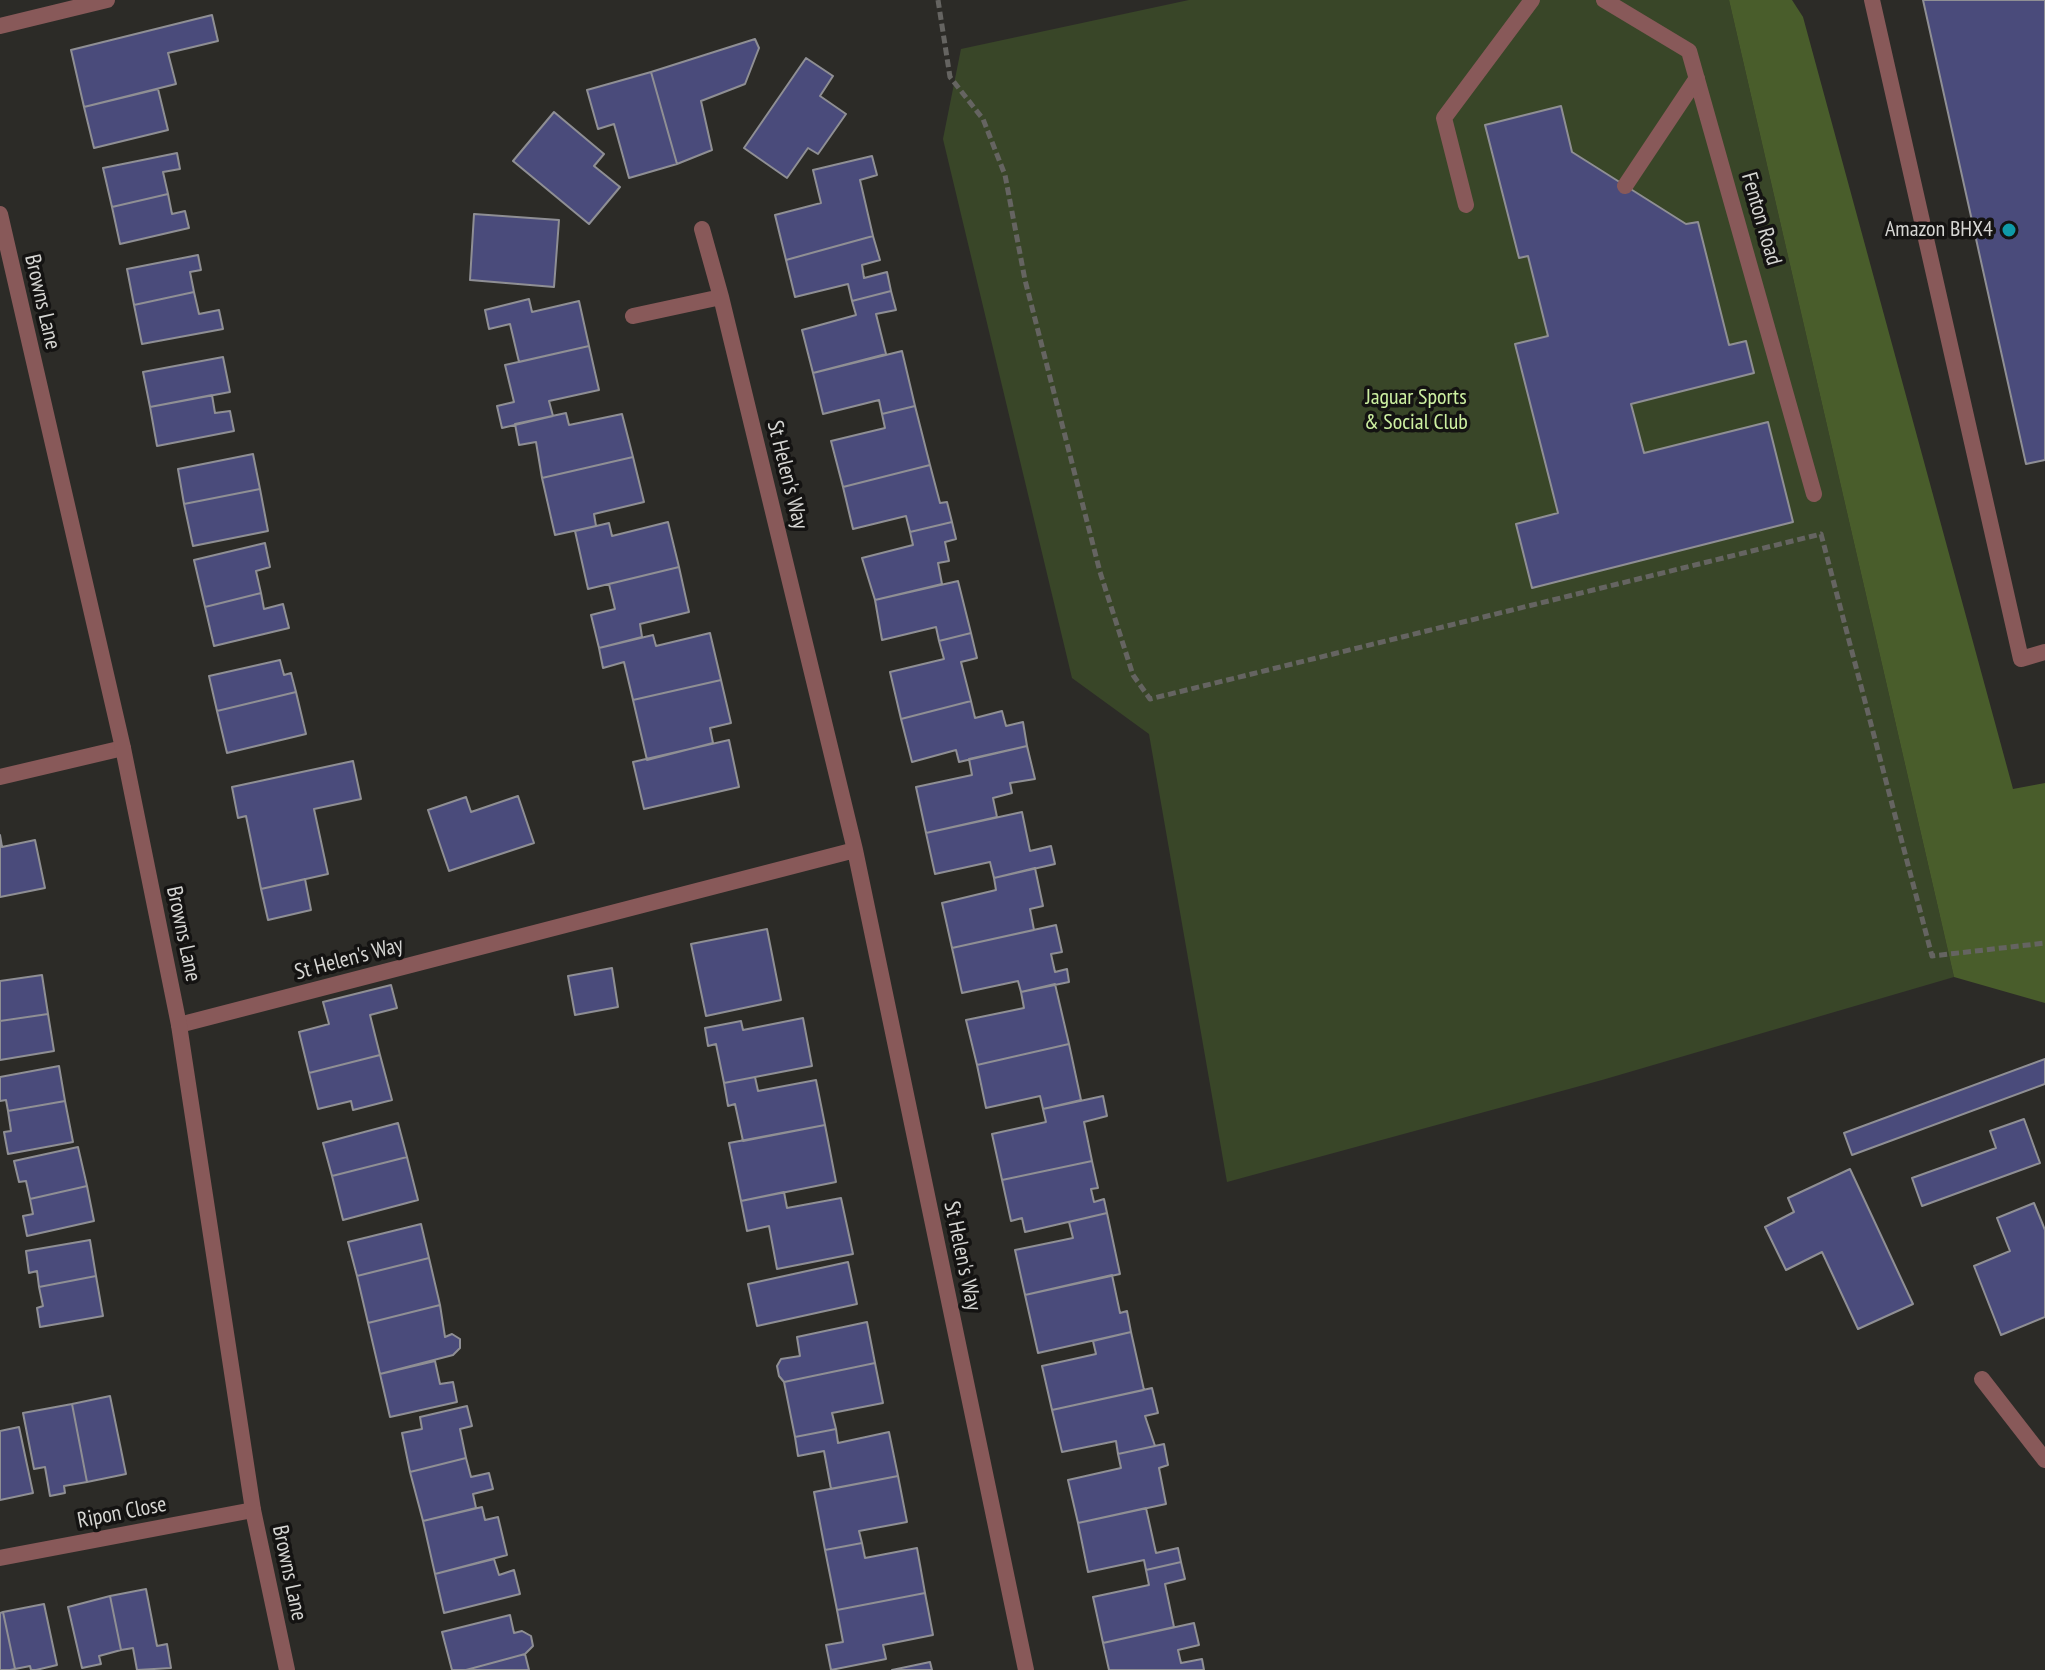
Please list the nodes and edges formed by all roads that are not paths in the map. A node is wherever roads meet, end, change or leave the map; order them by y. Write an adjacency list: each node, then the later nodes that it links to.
1 (107, 0): 5 (street)
2 (1532, 0): 8 (street)
3 (1604, 0): 6 (street, Fenton Road)
4 (1872, 0): 14 (street)
5 (0, 26)
6 (1697, 78): 7 (street); 13 (street, Fenton Road)
7 (1625, 186)
8 (1466, 205)
9 (0, 214): 15 (street, Browns Lane)
10 (702, 229): 11 (street, St Helen's Way)
11 (721, 297): 12 (street); 17 (street, St Helen's Way)
12 (633, 316)
13 (1814, 494)
14 (2045, 652)
15 (123, 748): 16 (street); 18 (street, Browns Lane)
16 (0, 777)
17 (855, 850): 18 (street, St Helen's Way); 24 (street, St Helen's Way)
18 (179, 1025): 21 (street, Browns Lane)
19 (1982, 1379): 20 (street)
20 (2045, 1460)
21 (253, 1510): 22 (street, Ripon Close); 23 (street, Browns Lane)
22 (0, 1558)
23 (287, 1670)
24 (1026, 1670)

